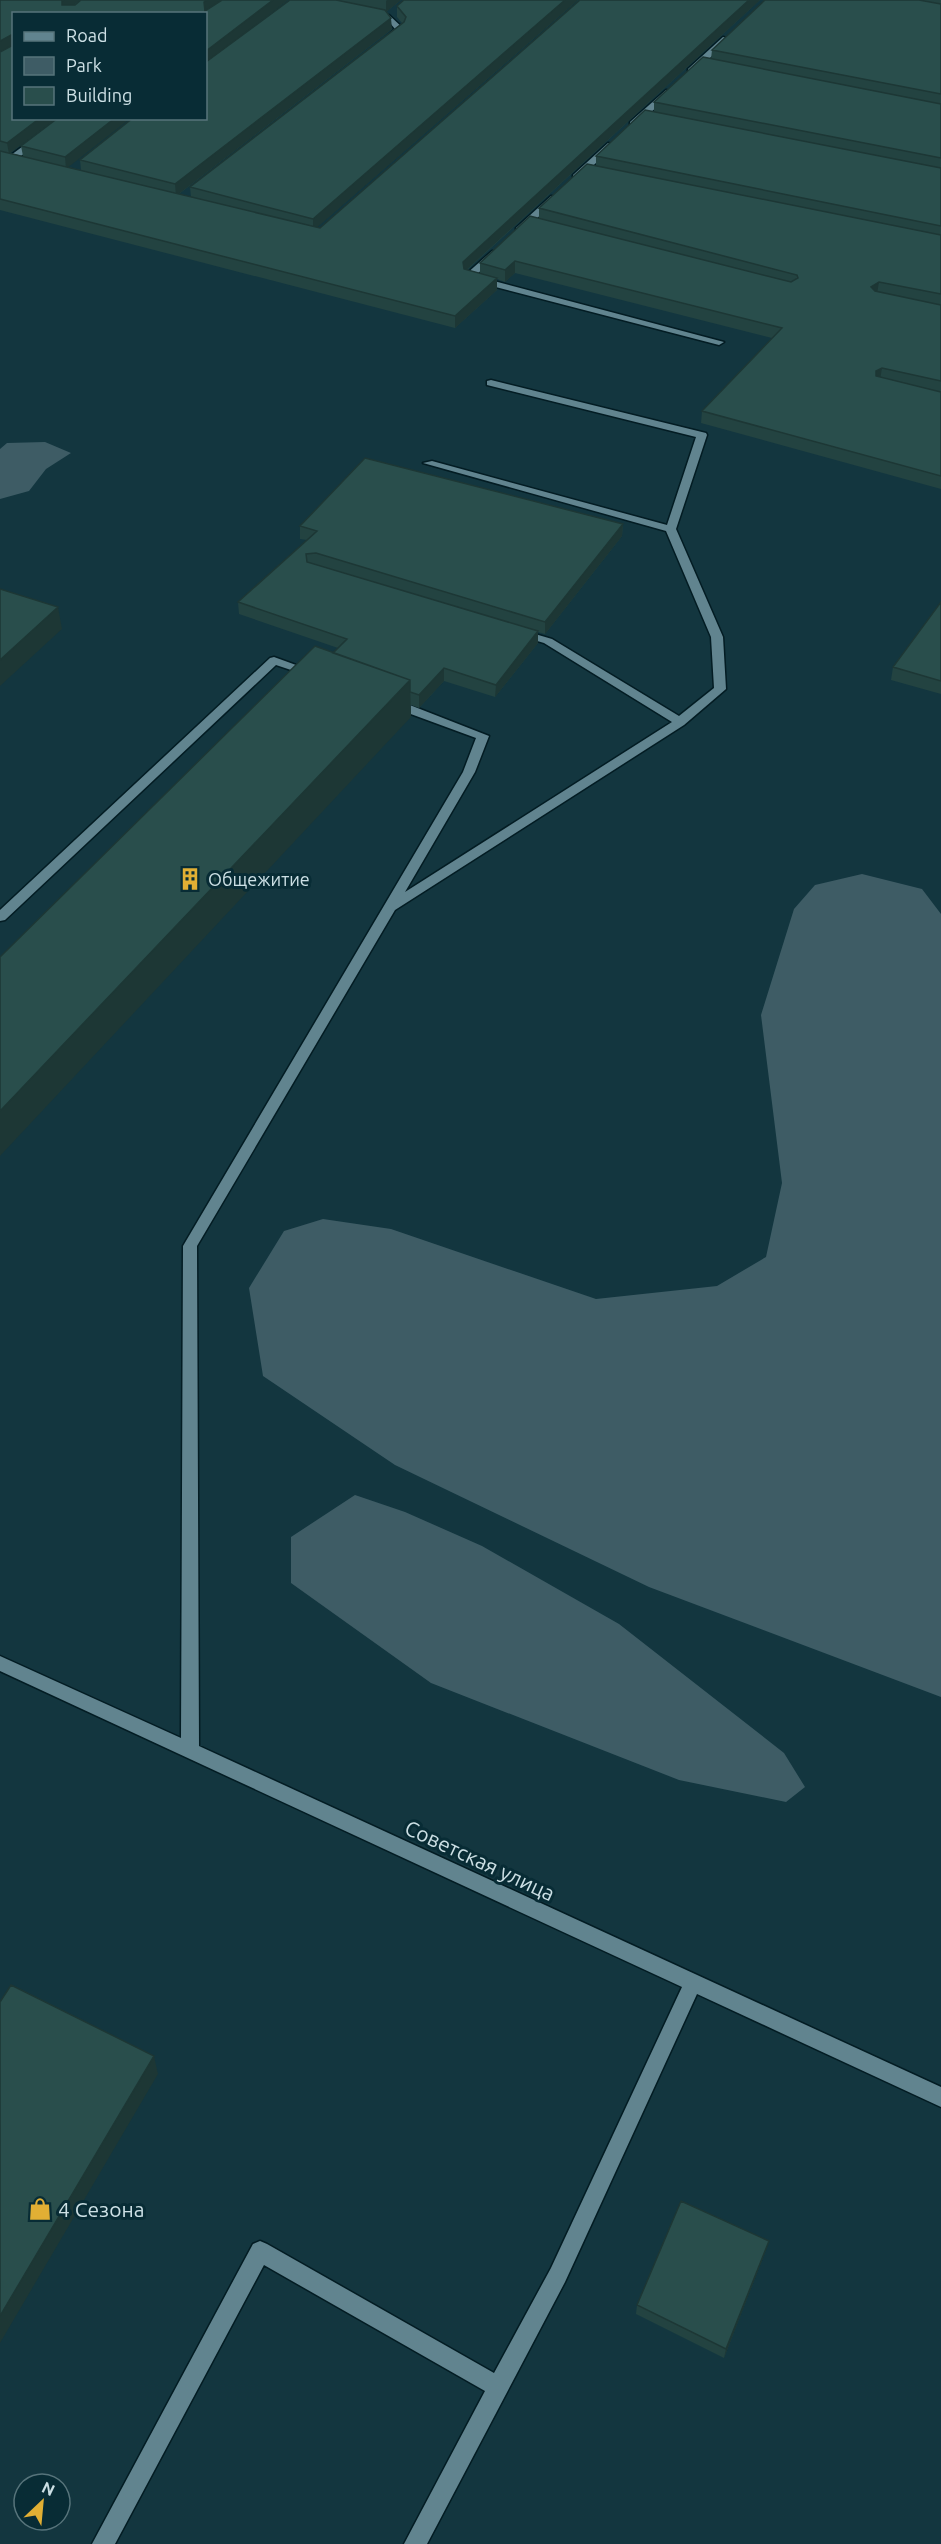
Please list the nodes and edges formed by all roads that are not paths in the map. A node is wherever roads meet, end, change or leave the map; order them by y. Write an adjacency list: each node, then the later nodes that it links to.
1 (378, 15): 3 (street)
2 (734, 32): 4 (street)
3 (381, 44)
4 (700, 63): 5 (street); 6 (street)
5 (711, 65)
6 (683, 78)
7 (675, 86): 8 (street)
8 (642, 116): 9 (street); 11 (street)
9 (654, 118)
10 (65, 120): 13 (street)
11 (626, 131)
12 (618, 139): 14 (street)
13 (0, 157)
14 (584, 170): 15 (street); 16 (street)
15 (596, 172)
16 (568, 185)
17 (560, 192): 18 (street)
18 (527, 222): 19 (street); 20 (street)
19 (539, 225)
20 (510, 238)
21 (502, 246): 22 (street)
22 (719, 342)
23 (491, 383): 25 (street)
24 (428, 463): 25 (street)
25 (671, 529): 29 (street)
26 (503, 627): 29 (street)
27 (328, 680): 31 (street)
28 (383, 700): 30 (street)
29 (680, 722): 30 (street)
30 (390, 908): 33 (street)
31 (0, 917)
32 (0, 1663): 33 (street, Советская улица)
33 (190, 1750): 34 (street, Советская улица)
34 (693, 1983): 35 (street, Советская улица); 36 (street)
35 (941, 2097)
36 (499, 2388): 37 (street); 38 (street)
37 (103, 2544)
38 (415, 2544)

